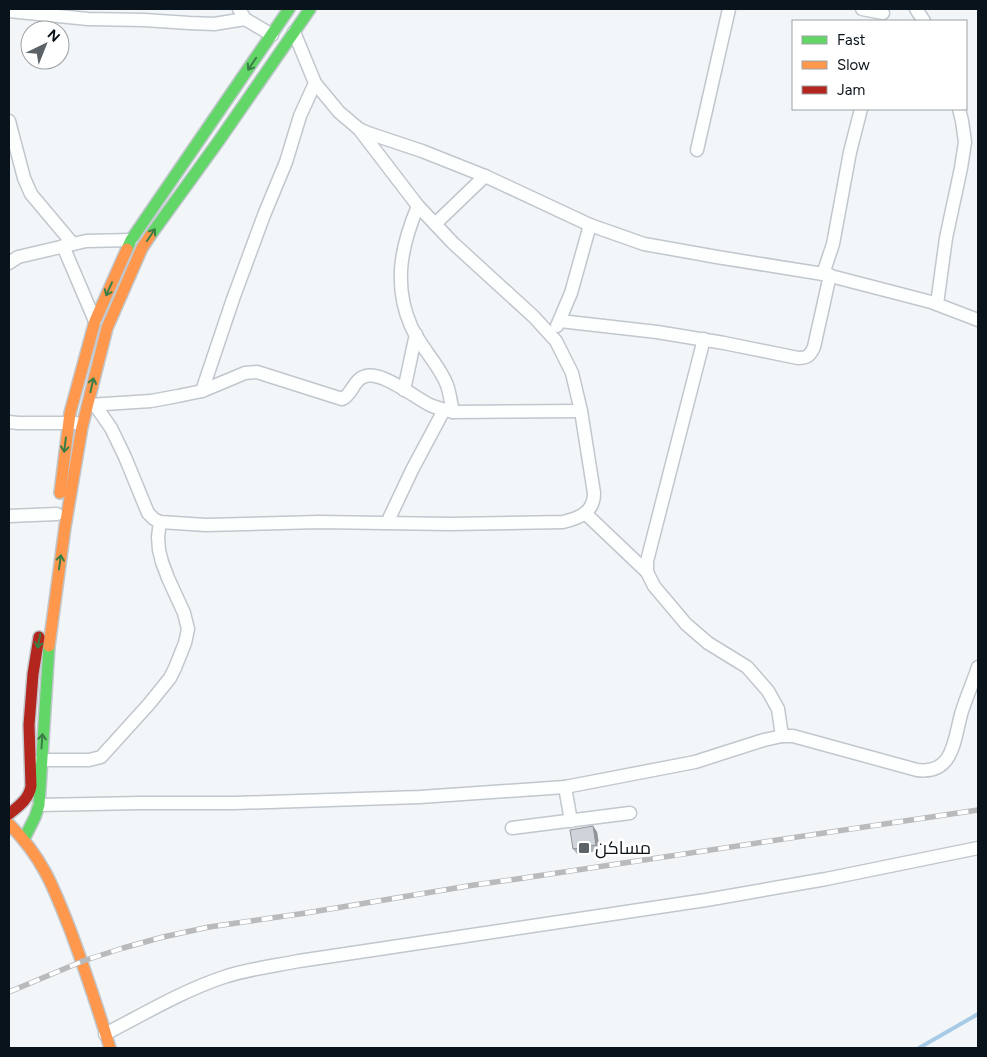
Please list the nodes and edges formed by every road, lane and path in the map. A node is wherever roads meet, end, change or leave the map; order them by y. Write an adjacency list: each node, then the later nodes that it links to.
1 (289, 9): 12 (street)
2 (310, 9): 11 (street)
3 (729, 9): 18 (street)
4 (862, 9): 9 (street)
5 (916, 9): 10 (street)
6 (9, 11): 7 (street)
7 (88, 14): 8 (street)
8 (242, 14): 12 (street)
9 (883, 14)
10 (923, 20)
11 (294, 32): 13 (street); 37 (street, one-way to 11)
12 (272, 35): 23 (street, one-way to 23)
13 (316, 83): 17 (street); 35 (street)
14 (861, 110): 26 (street)
15 (959, 110): 27 (street)
16 (9, 121): 24 (street)
17 (359, 129): 19 (street); 20 (street)
18 (696, 150)
19 (485, 176): 21 (street); 22 (street)
20 (418, 206): 21 (street); 31 (street)
21 (435, 224): 32 (street)
22 (590, 225): 26 (street); 28 (street)
23 (131, 240): 24 (street); 30 (street, one-way to 30)
24 (68, 245): 25 (street); 30 (street)
25 (9, 263)
26 (827, 274): 27 (street); 33 (street)
27 (937, 304): 29 (street)
28 (560, 320): 32 (street); 33 (street)
29 (978, 320)
30 (96, 321): 36 (street)
31 (416, 334): 34 (street); 38 (street)
32 (551, 336): 39 (street)
33 (704, 340): 48 (street)
34 (404, 390): 35 (street); 38 (street)
35 (202, 391): 37 (street)
36 (72, 405): 37 (street); 41 (street)
37 (91, 405): 42 (street); 46 (street)
38 (448, 411): 39 (street); 47 (street)
39 (581, 411): 43 (street)
40 (9, 422): 41 (street)
41 (68, 423): 42 (street); 44 (street, one-way to 44)
42 (83, 424): 51 (street, one-way to 42)
43 (585, 513): 47 (street); 48 (street)
44 (57, 514): 45 (street); 55 (street, one-way to 55)
45 (9, 516)
46 (160, 522): 47 (street); 51 (street)
47 (387, 523)
48 (647, 572): 50 (street)
49 (978, 667): 50 (street)
50 (782, 736): 52 (street)
51 (41, 760): 53 (street)
52 (566, 788): 53 (street); 56 (street)
53 (39, 805): 59 (street)
54 (630, 813): 56 (street)
55 (9, 814)
56 (571, 820): 58 (street)
57 (9, 824): 59 (street)
58 (512, 828)
59 (24, 839): 61 (street)
60 (978, 848): 61 (street)
61 (105, 1034): 62 (street)
62 (110, 1048)

